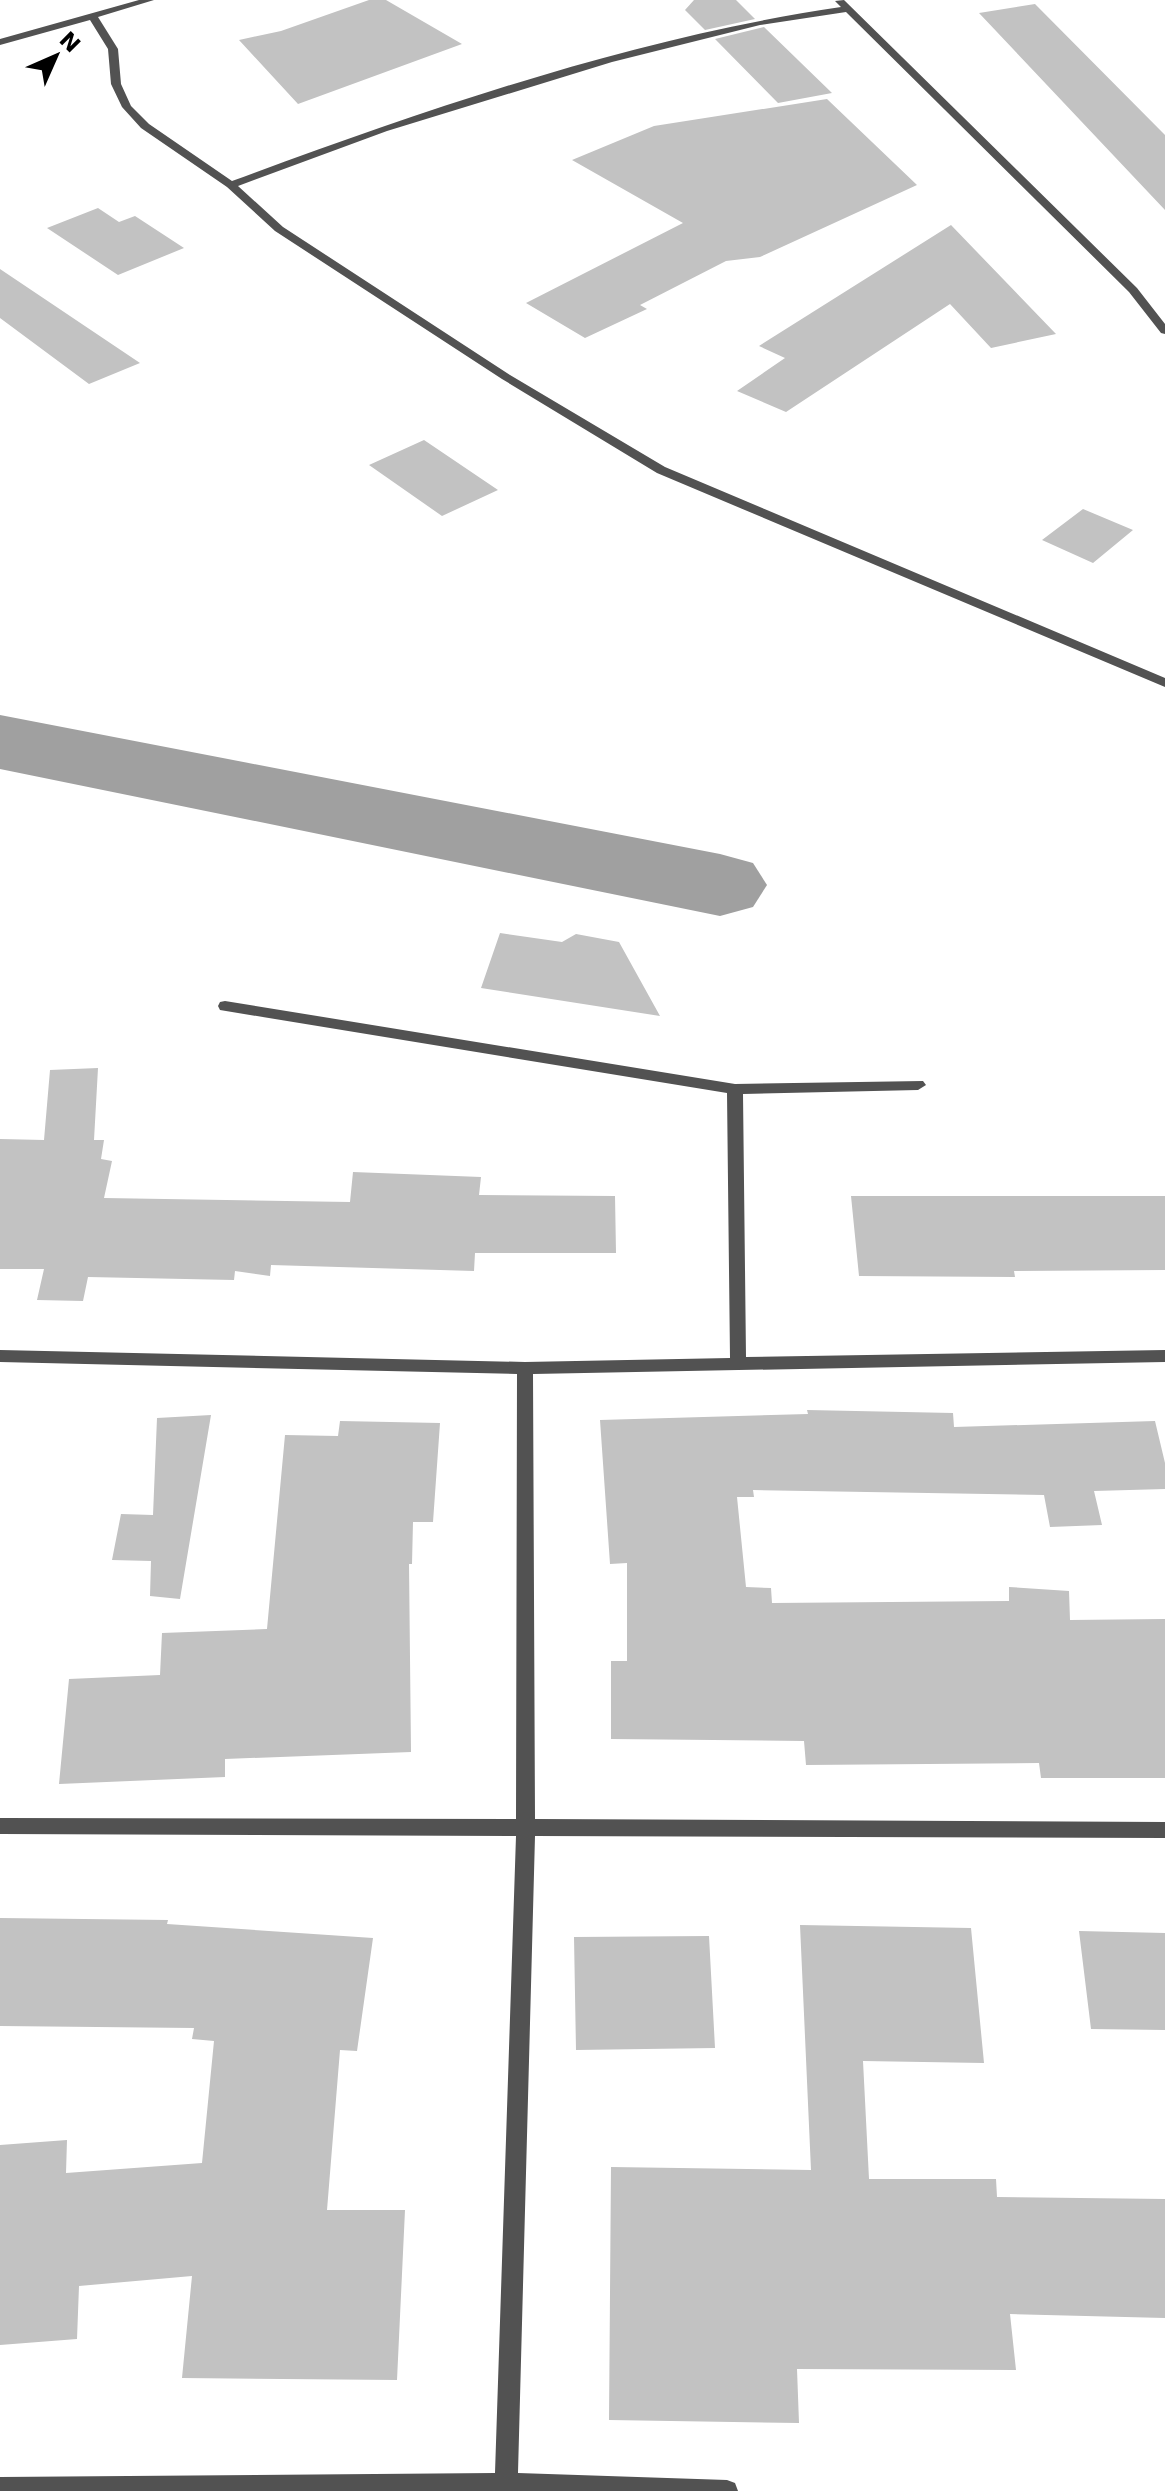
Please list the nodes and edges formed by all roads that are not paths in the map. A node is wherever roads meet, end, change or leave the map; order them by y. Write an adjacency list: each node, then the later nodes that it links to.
1 (149, 0): 3 (street)
2 (843, 5): 5 (street); 6 (street)
3 (93, 17): 4 (street); 5 (street)
4 (0, 42)
5 (231, 185): 7 (street)
6 (1165, 331)
7 (1165, 683)
8 (225, 1006): 10 (street)
9 (918, 1085): 10 (street)
10 (735, 1089): 13 (street)
11 (0, 1356): 14 (street)
12 (1165, 1356): 13 (street)
13 (738, 1364): 14 (street)
14 (525, 1368): 16 (street)
15 (0, 1826): 16 (street)
16 (526, 1829): 17 (street); 18 (street)
17 (1165, 1830)
18 (506, 2487): 19 (street); 20 (street)
19 (0, 2488)
20 (727, 2491)

